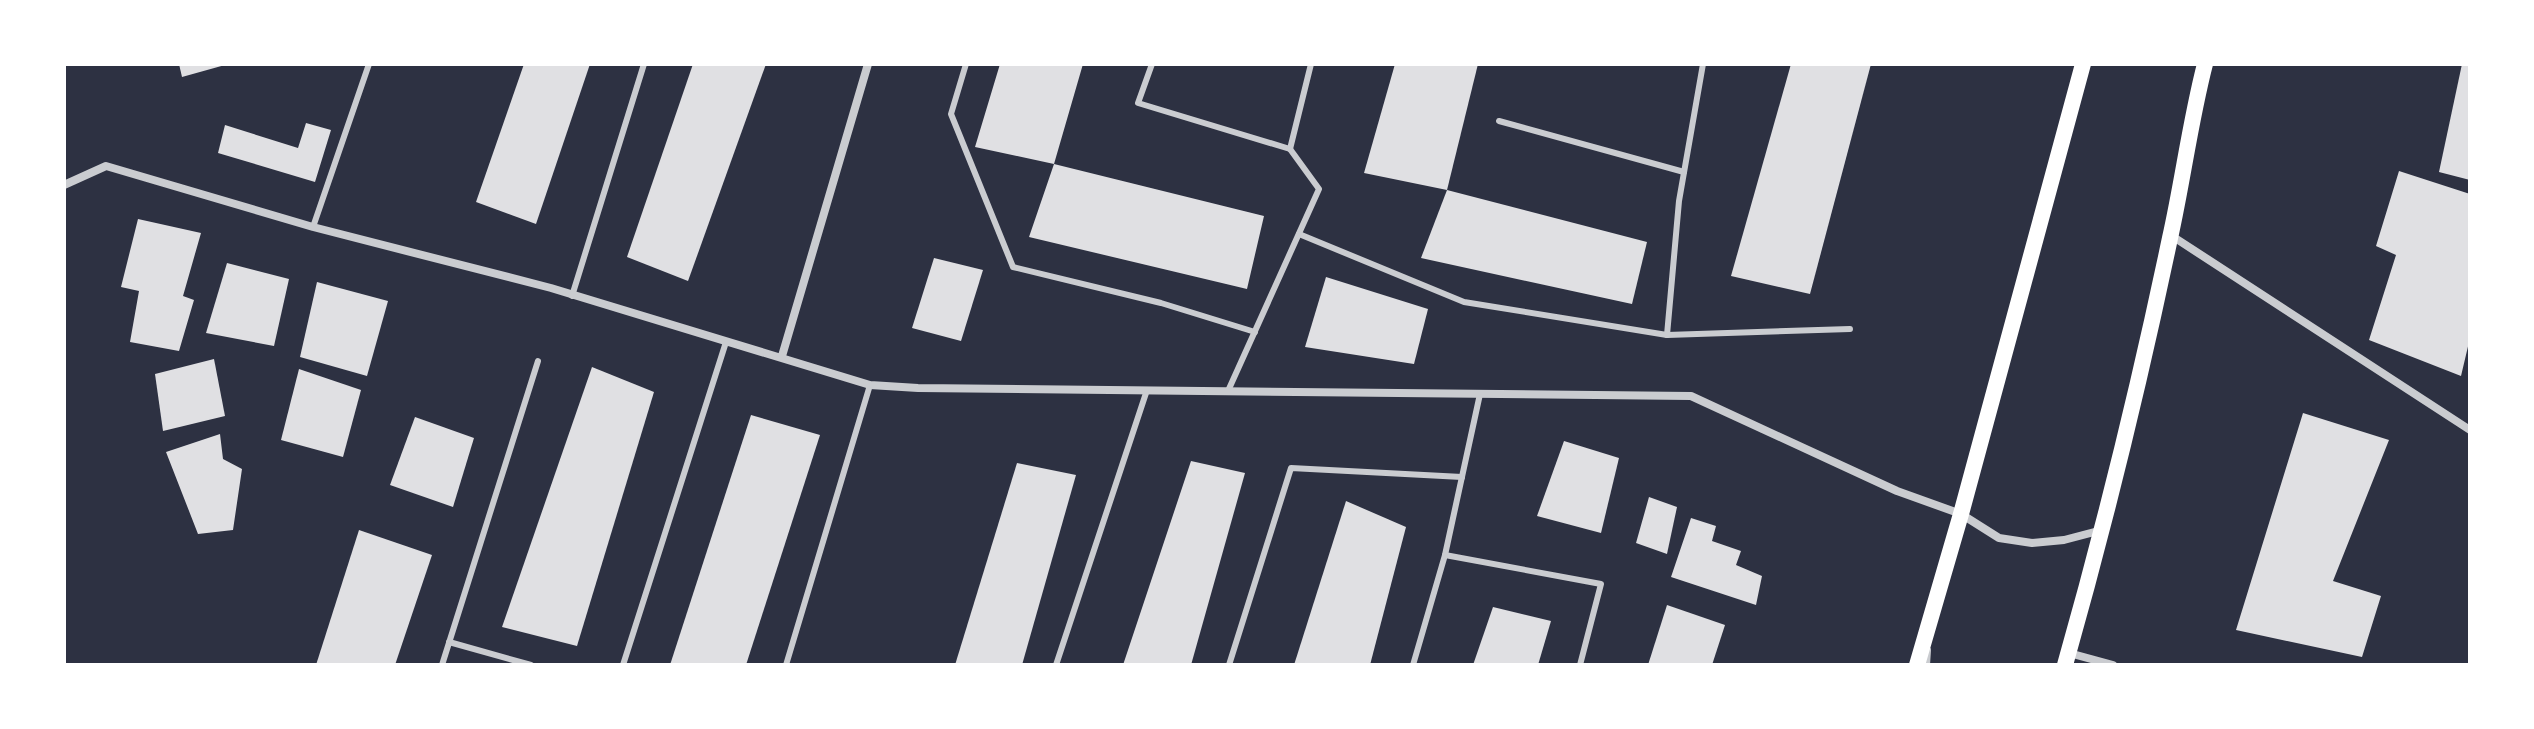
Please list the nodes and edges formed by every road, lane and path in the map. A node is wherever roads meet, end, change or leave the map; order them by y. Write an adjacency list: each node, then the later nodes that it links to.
1 (369, 64): 14 (lane)
2 (644, 64): 17 (lane)
3 (868, 64): 22 (street)
4 (966, 64): 19 (lane)
5 (1152, 64): 11 (lane)
6 (1311, 64): 11 (lane)
7 (1703, 64): 12 (lane)
8 (2083, 64): 30 (main road)
9 (2205, 64): 16 (main road)
10 (1499, 121): 12 (lane)
11 (1290, 149): 15 (lane)
12 (1684, 172): 20 (lane)
13 (64, 185): 14 (street)
14 (313, 227): 17 (street)
15 (1299, 234): 19 (lane); 20 (lane)
16 (2171, 236): 28 (street); 31 (main road)
17 (572, 296): 21 (street)
18 (1850, 329): 20 (lane)
19 (1255, 332): 26 (lane)
20 (1667, 335)
21 (726, 342): 22 (street); 38 (lane)
22 (782, 356): 24 (street)
23 (538, 361): 34 (lane)
24 (870, 385): 25 (street); 39 (lane)
25 (1147, 390): 26 (street); 40 (lane)
26 (1228, 391): 27 (street)
27 (1480, 394): 29 (lane); 30 (street)
28 (2470, 430)
29 (1462, 477): 32 (lane); 41 (lane)
30 (1961, 514): 31 (street); 33 (main road)
31 (2103, 529): 35 (main road)
32 (1445, 555): 42 (lane); 43 (lane)
33 (1931, 618): 44 (main road); 45 (lane)
34 (449, 642): 36 (lane); 37 (lane)
35 (2066, 659): 46 (street)
36 (442, 665)
37 (531, 665)
38 (623, 665)
39 (786, 665)
40 (1056, 665)
41 (1229, 665)
42 (1413, 665)
43 (1580, 665)
44 (1917, 665)
45 (1927, 665)
46 (2113, 665)

